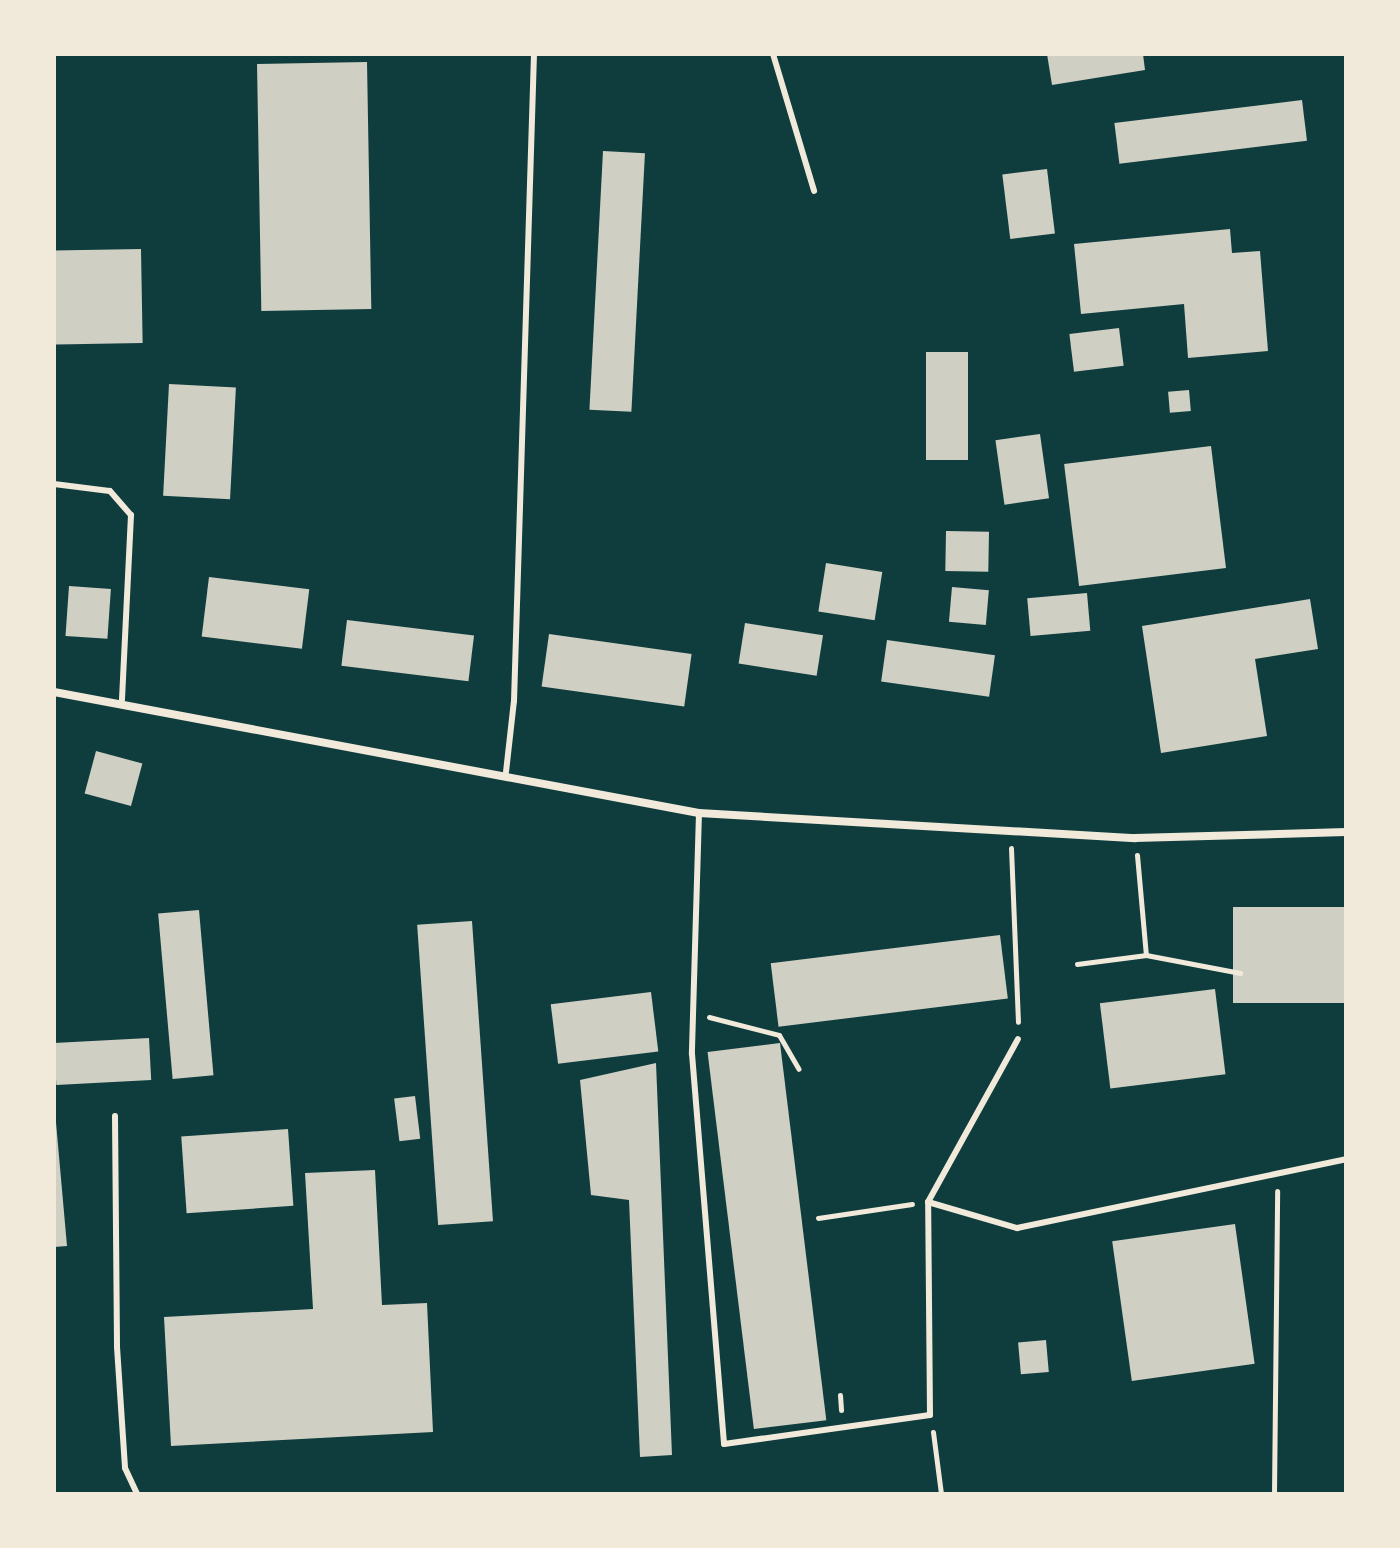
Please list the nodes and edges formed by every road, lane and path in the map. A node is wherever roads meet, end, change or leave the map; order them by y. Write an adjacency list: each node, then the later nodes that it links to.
1 (534, 54): 7 (lane)
2 (773, 54): 3 (lane)
3 (814, 191)
4 (54, 484): 6 (lane)
5 (54, 692): 6 (street)
6 (122, 700): 7 (street)
7 (506, 772): 8 (street)
8 (699, 813): 9 (street); 15 (lane)
9 (1010, 830): 11 (street); 16 (path)
10 (1346, 832): 11 (street)
11 (1135, 838): 12 (path)
12 (1146, 955): 13 (path); 14 (path)
13 (1077, 964)
14 (1240, 973)
15 (693, 1013): 17 (path); 23 (lane)
16 (1018, 1039): 21 (lane)
17 (799, 1069)
18 (115, 1116): 24 (lane)
19 (1346, 1159): 20 (lane)
20 (1277, 1175): 21 (lane); 26 (path)
21 (928, 1202): 22 (path); 23 (lane)
22 (818, 1218)
23 (930, 1415): 25 (path)
24 (137, 1494)
25 (941, 1494)
26 (1274, 1494)

